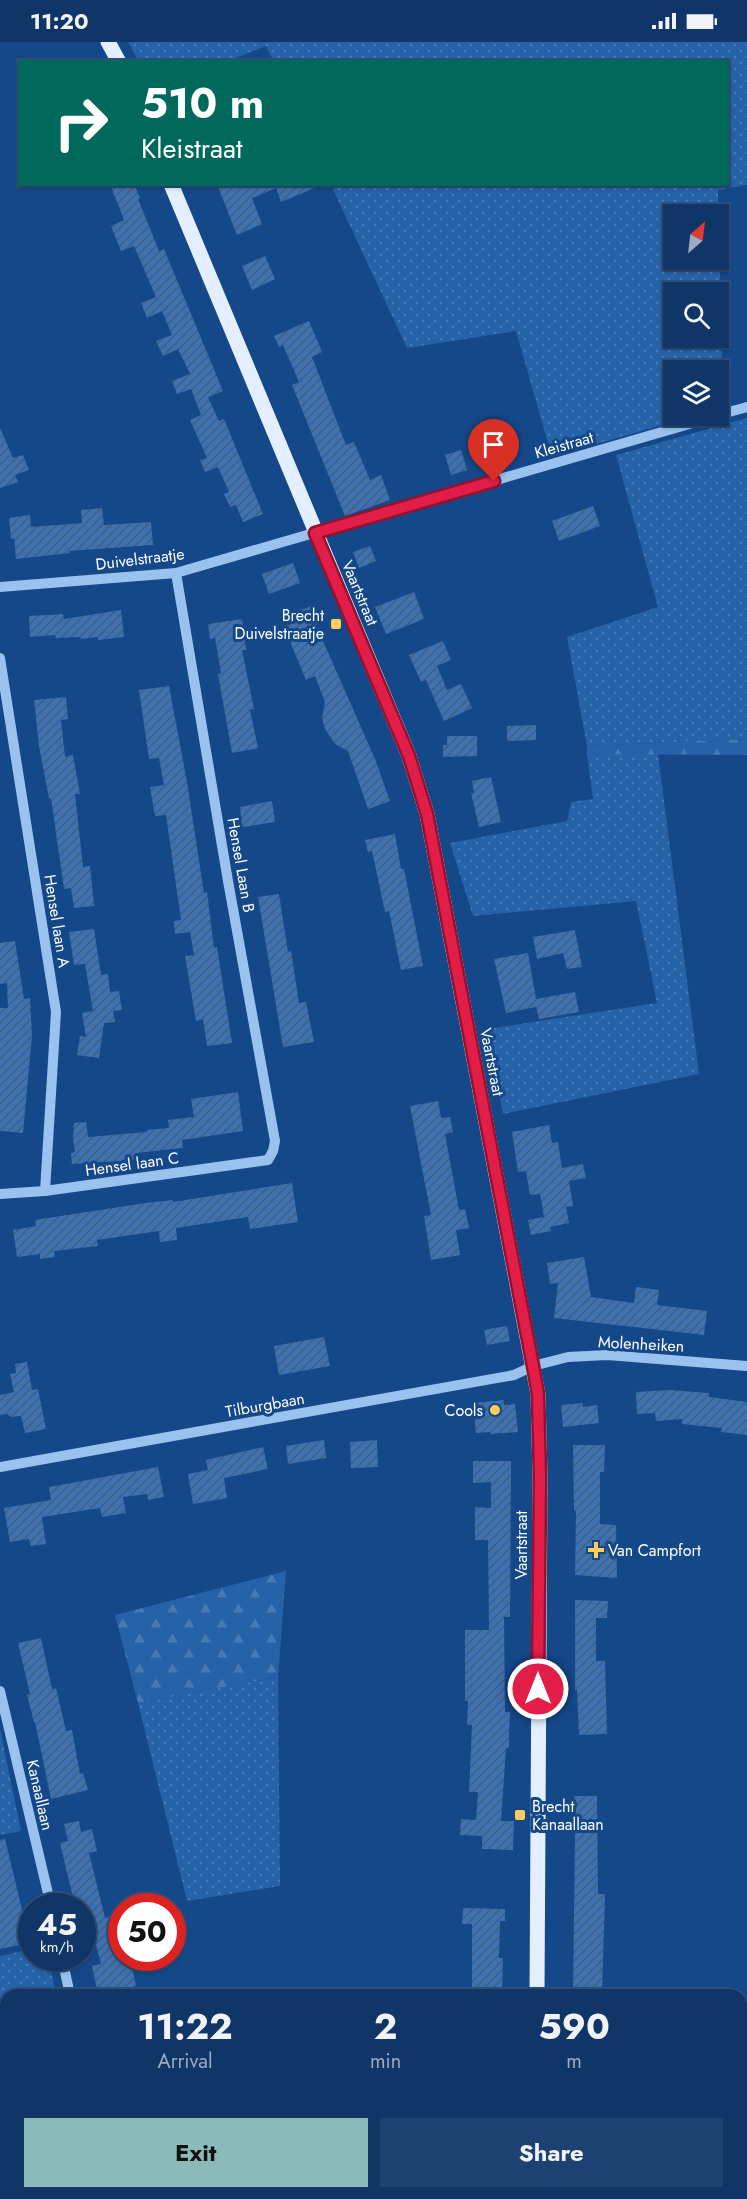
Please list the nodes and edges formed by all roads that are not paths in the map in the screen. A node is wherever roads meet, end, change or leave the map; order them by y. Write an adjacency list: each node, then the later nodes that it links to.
1 (108, 42): 2 (main road)
2 (118, 60)
3 (172, 186): 7 (main road, Vaartstraat)
4 (747, 407): 5 (street, Kleistraat)
5 (729, 412)
6 (680, 426): 7 (street, Kleistraat)
7 (315, 533): 8 (street, Duivelstraatje); 14 (main road, Vaartstraat)
8 (176, 573): 9 (street, Duivelstraatje); 11 (street, Hensel Laan B)
9 (0, 587)
10 (0, 658): 12 (street, Hensel laan A)
11 (268, 1160): 12 (street, Hensel laan C)
12 (45, 1191): 13 (street, Hensel laan C)
13 (0, 1194)
14 (533, 1366): 15 (street, Molenheiken); 16 (street, Tilburgbaan); 21 (main road, Vaartstraat)
15 (747, 1366)
16 (0, 1467)
17 (0, 1691): 18 (street, Kanaallaan)
18 (48, 1893)
19 (65, 1971): 20 (street)
20 (69, 1989)
21 (537, 1989)

